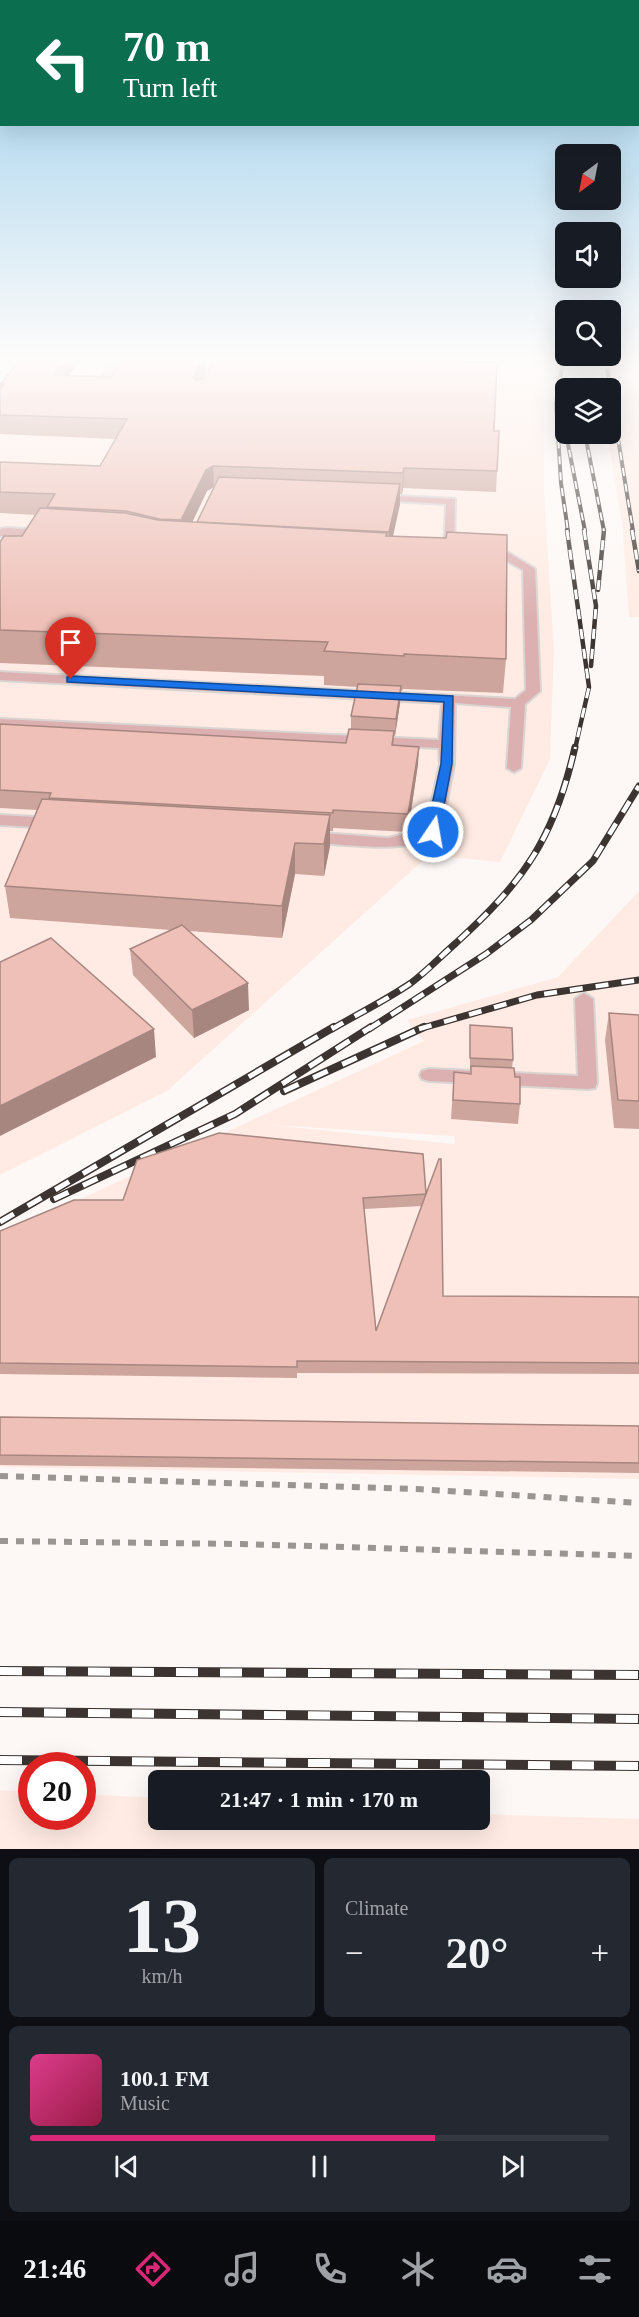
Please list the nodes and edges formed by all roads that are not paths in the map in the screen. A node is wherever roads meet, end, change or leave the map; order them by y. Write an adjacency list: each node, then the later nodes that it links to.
1 (368, 498): 6 (lane)
2 (2, 531): 3 (lane)
3 (61, 534)
4 (0, 676): 5 (lane)
5 (449, 699): 6 (lane); 8 (lane)
6 (518, 703): 9 (lane)
7 (0, 723): 8 (lane)
8 (446, 744): 12 (lane)
9 (514, 768)
10 (0, 820): 11 (lane)
11 (71, 824)
12 (296, 837)
13 (584, 999): 14 (lane)
14 (429, 1075)

